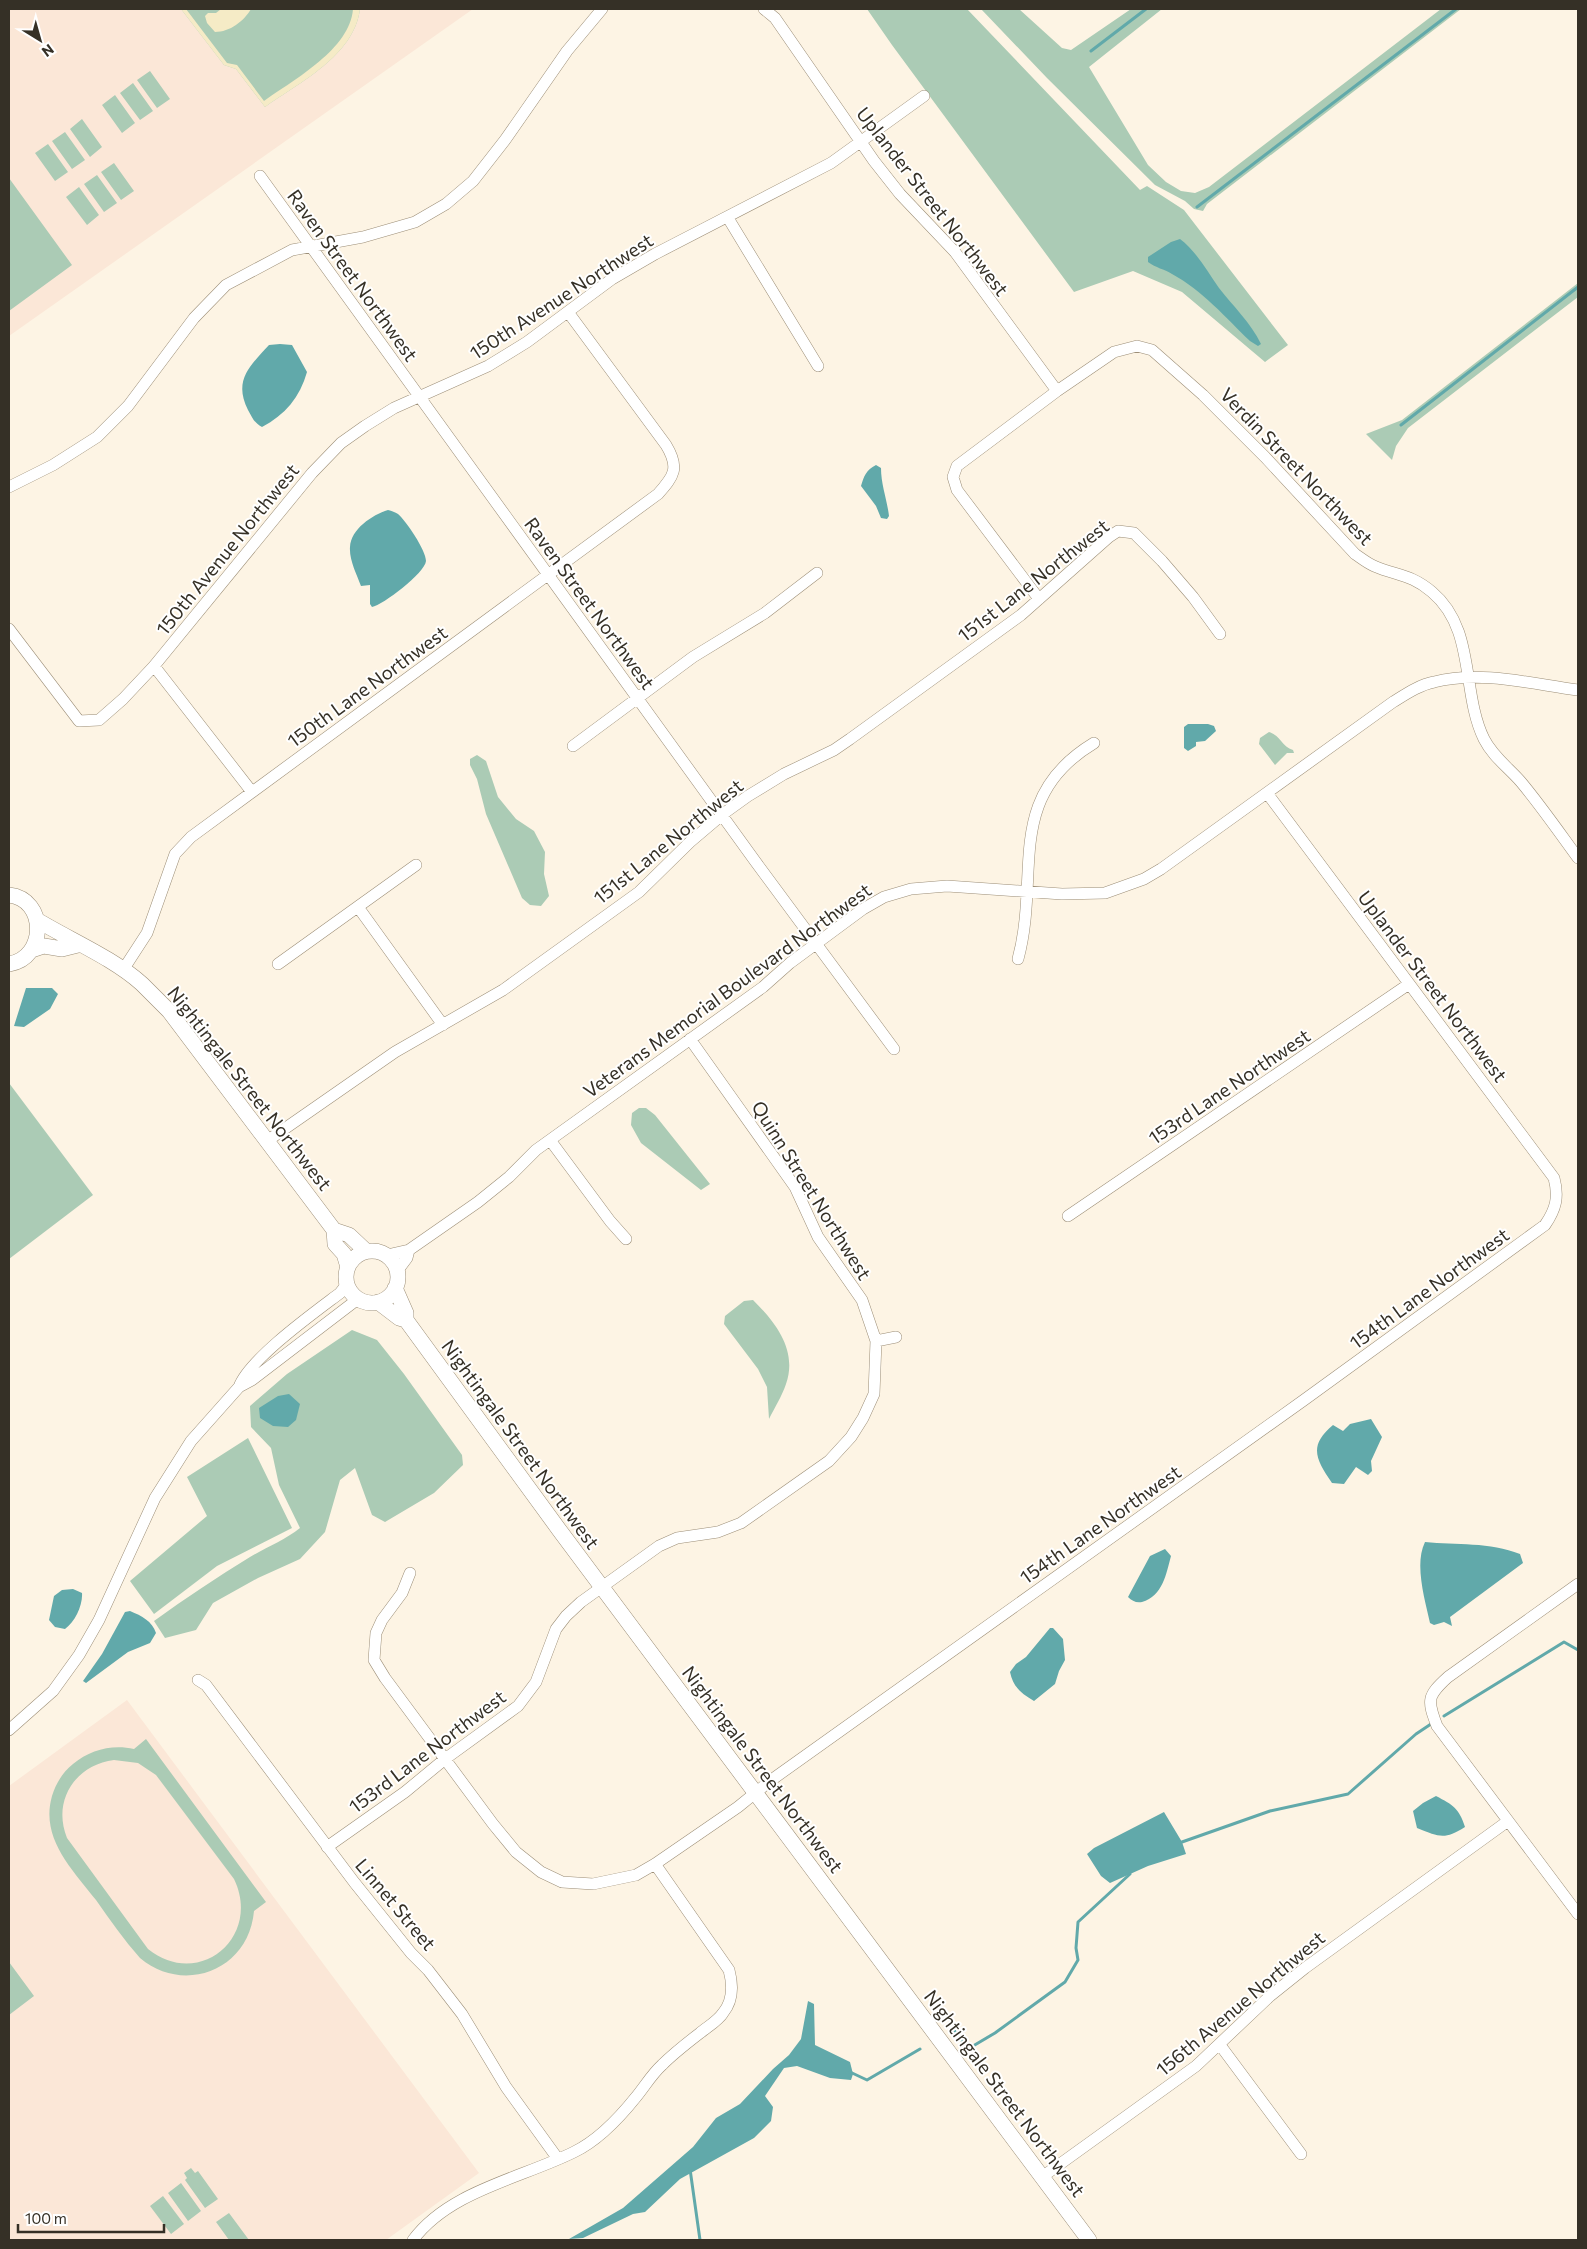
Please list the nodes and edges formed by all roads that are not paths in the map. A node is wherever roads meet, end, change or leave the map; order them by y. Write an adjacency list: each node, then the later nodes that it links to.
1 (602, 9): 7 (street)
2 (764, 9): 4 (street, Uplander Street Northwest)
3 (924, 96): 4 (street, 150th Avenue Northwest)
4 (860, 141): 6 (street, 150th Avenue Northwest); 10 (street, Uplander Street Northwest)
5 (260, 176): 7 (street, Raven Street Northwest)
6 (728, 218): 8 (street, 150th Avenue Northwest); 9 (street)
7 (310, 246): 11 (street, Raven Street Northwest); 12 (street)
8 (568, 312): 11 (street, 150th Avenue Northwest); 14 (street, 150th Lane Northwest)
9 (818, 366)
10 (1057, 391): 15 (street); 19 (street, Verdin Street Northwest)
11 (419, 397): 14 (street, Raven Street Northwest); 18 (street, 150th Avenue Northwest)
12 (9, 487)
13 (818, 573): 21 (street)
14 (548, 574): 21 (street, Raven Street Northwest); 24 (street, 150th Lane Northwest)
15 (1040, 599): 17 (street, 151st Lane Northwest); 26 (street, 151st Lane Northwest)
16 (9, 629): 18 (street, 150th Avenue Northwest)
17 (1220, 634)
18 (154, 666): 24 (street)
19 (1470, 677): 20 (street, Veterans Memorial Boulevard Northwest); 25 (street, Veterans Memorial Boulevard Northwest); 27 (street, Verdin Street Northwest)
20 (1578, 690)
21 (637, 698): 23 (street); 26 (street, Raven Street Northwest)
22 (1094, 743): 29 (street)
23 (573, 746)
24 (252, 792): 39 (street, 150th Lane Northwest)
25 (1267, 793): 29 (street, Veterans Memorial Boulevard Northwest); 40 (street, Uplander Street Northwest)
26 (723, 814): 33 (street, Raven Street Northwest); 41 (street, 151st Lane Northwest)
27 (1578, 858)
28 (416, 865): 31 (street)
29 (1028, 891): 33 (street, Veterans Memorial Boulevard Northwest); 36 (street)
30 (10, 893): 32 (street)
31 (358, 907): 38 (street); 41 (street)
32 (37, 920): 34 (street, Nightingale Street Northwest); 35 (street)
33 (817, 944): 42 (street, Veterans Memorial Boulevard Northwest); 43 (street, Raven Street Northwest)
34 (78, 945): 35 (street); 39 (street, Nightingale Street Northwest)
35 (32, 950): 37 (street)
36 (1018, 959)
37 (9, 964)
38 (278, 964)
39 (123, 970): 45 (street, Nightingale Street Northwest)
40 (1410, 984): 46 (street, Uplander Street Northwest); 47 (street, 153rd Lane Northwest)
41 (442, 1025): 45 (street, 151st Lane Northwest)
42 (690, 1039): 44 (street, Veterans Memorial Boulevard Northwest); 61 (street, Quinn Street Northwest)
43 (894, 1049)
44 (550, 1140): 49 (street); 50 (street, Veterans Memorial Boulevard Northwest)
45 (268, 1141): 48 (street, Nightingale Street Northwest)
46 (1556, 1204): 69 (street, 154th Lane Northwest)
47 (1068, 1216)
48 (334, 1230): 51 (street, Nightingale Street Northwest); 53 (street, Nightingale Street Northwest)
49 (626, 1238)
50 (409, 1250): 52 (street, Veterans Memorial Boulevard Northwest); 54 (street)
51 (366, 1251): 52 (street); 53 (street)
52 (386, 1255): 54 (street)
53 (348, 1267): 55 (street)
54 (398, 1270): 56 (street)
55 (347, 1284): 57 (street); 62 (street)
56 (395, 1288): 58 (street); 59 (street, Nightingale Street Northwest)
57 (361, 1300): 58 (street); 62 (street)
58 (378, 1302): 59 (street, Nightingale Street Northwest)
59 (406, 1320): 65 (street, Nightingale Street Northwest)
60 (896, 1337): 61 (street)
61 (876, 1341): 65 (street, 153rd Lane Northwest)
62 (239, 1387): 67 (street)
63 (410, 1573): 68 (street, 154th Lane Northwest)
64 (1578, 1584): 70 (street)
65 (602, 1587): 68 (street, 153rd Lane Northwest); 69 (street, Nightingale Street Northwest)
66 (198, 1680): 71 (street, Linnet Street)
67 (9, 1730)
68 (445, 1759): 71 (street, 153rd Lane Northwest); 72 (street, 154th Lane Northwest)
69 (755, 1793): 72 (street, 154th Lane Northwest); 77 (street, Nightingale Street Northwest)
70 (1508, 1821): 73 (street); 74 (street, 156th Avenue Northwest)
71 (327, 1847): 76 (street, Linnet Street)
72 (655, 1864): 76 (street)
73 (1578, 1914)
74 (1220, 2045): 75 (street); 77 (street, 156th Avenue Northwest)
75 (1300, 2154)
76 (558, 2159): 78 (street)
77 (1042, 2177): 79 (street, Nightingale Street Northwest)
78 (413, 2240)
79 (1089, 2240)

